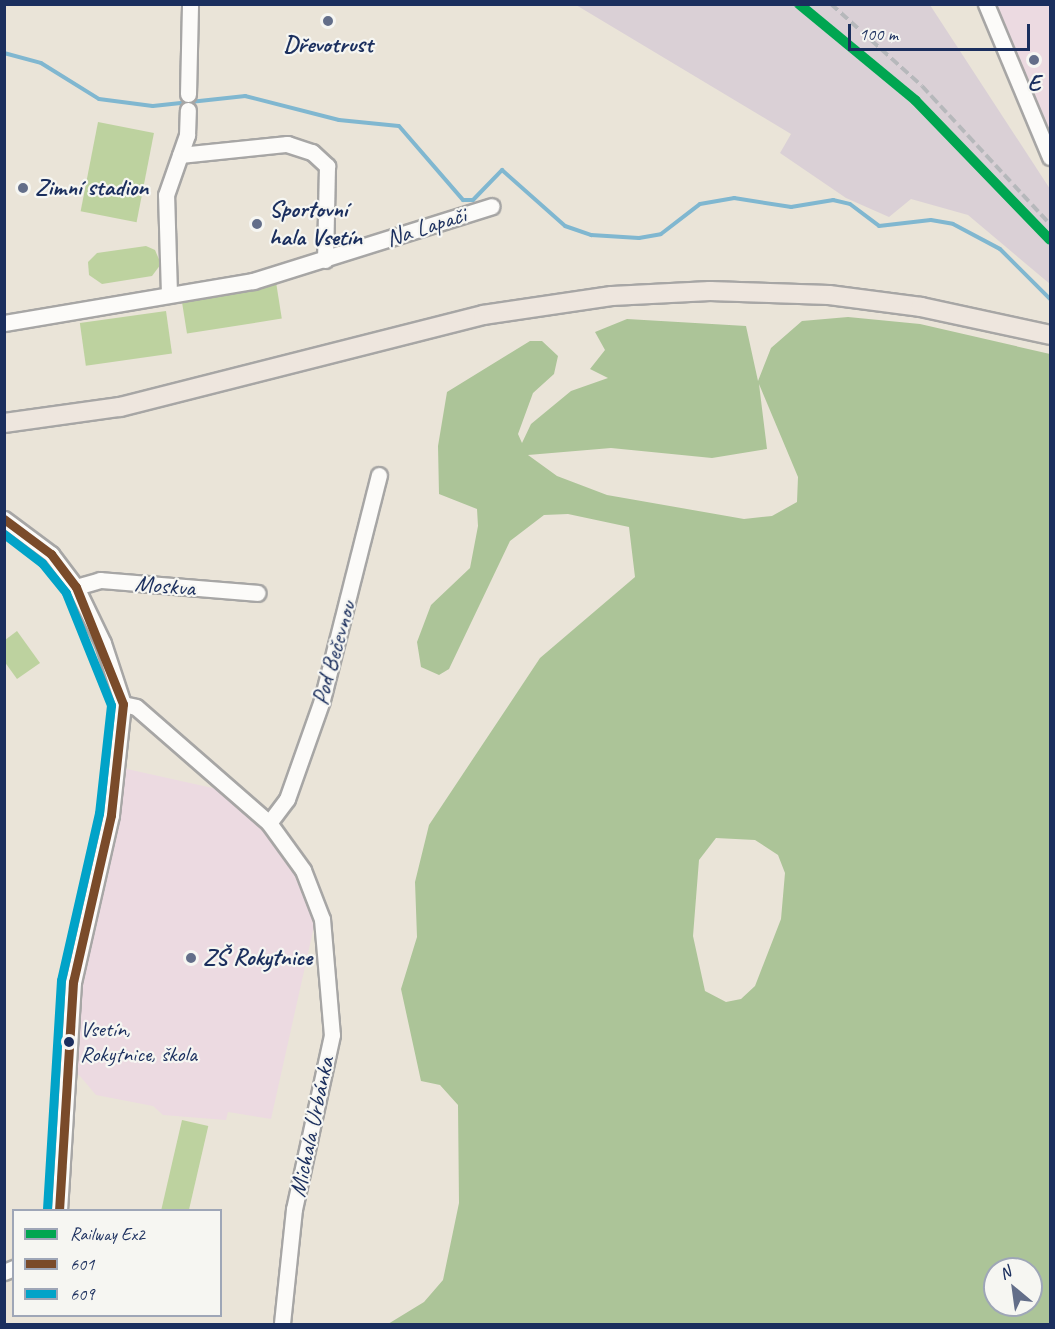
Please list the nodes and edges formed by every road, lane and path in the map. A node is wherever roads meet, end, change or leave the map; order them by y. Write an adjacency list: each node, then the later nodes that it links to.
1 (190, 4): 3 (street)
2 (986, 4): 6 (street)
3 (188, 94)
4 (188, 110): 5 (street)
5 (180, 155): 8 (street); 9 (street)
6 (1050, 157)
7 (492, 206): 8 (street, Na Lapači)
8 (325, 261): 9 (street, Na Lapači)
9 (169, 294): 10 (street, Na Lapači)
10 (4, 323)
11 (1050, 335): 12 (main road)
12 (4, 423)
13 (379, 475): 18 (street, Pod Bečevnou)
14 (4, 519): 15 (street)
15 (76, 587): 16 (street, Moskva); 17 (street)
16 (256, 593)
17 (123, 704): 18 (street, Michala Urbánka); 19 (street)
18 (269, 823): 20 (street, Michala Urbánka)
19 (59, 1209)
20 (282, 1324)

